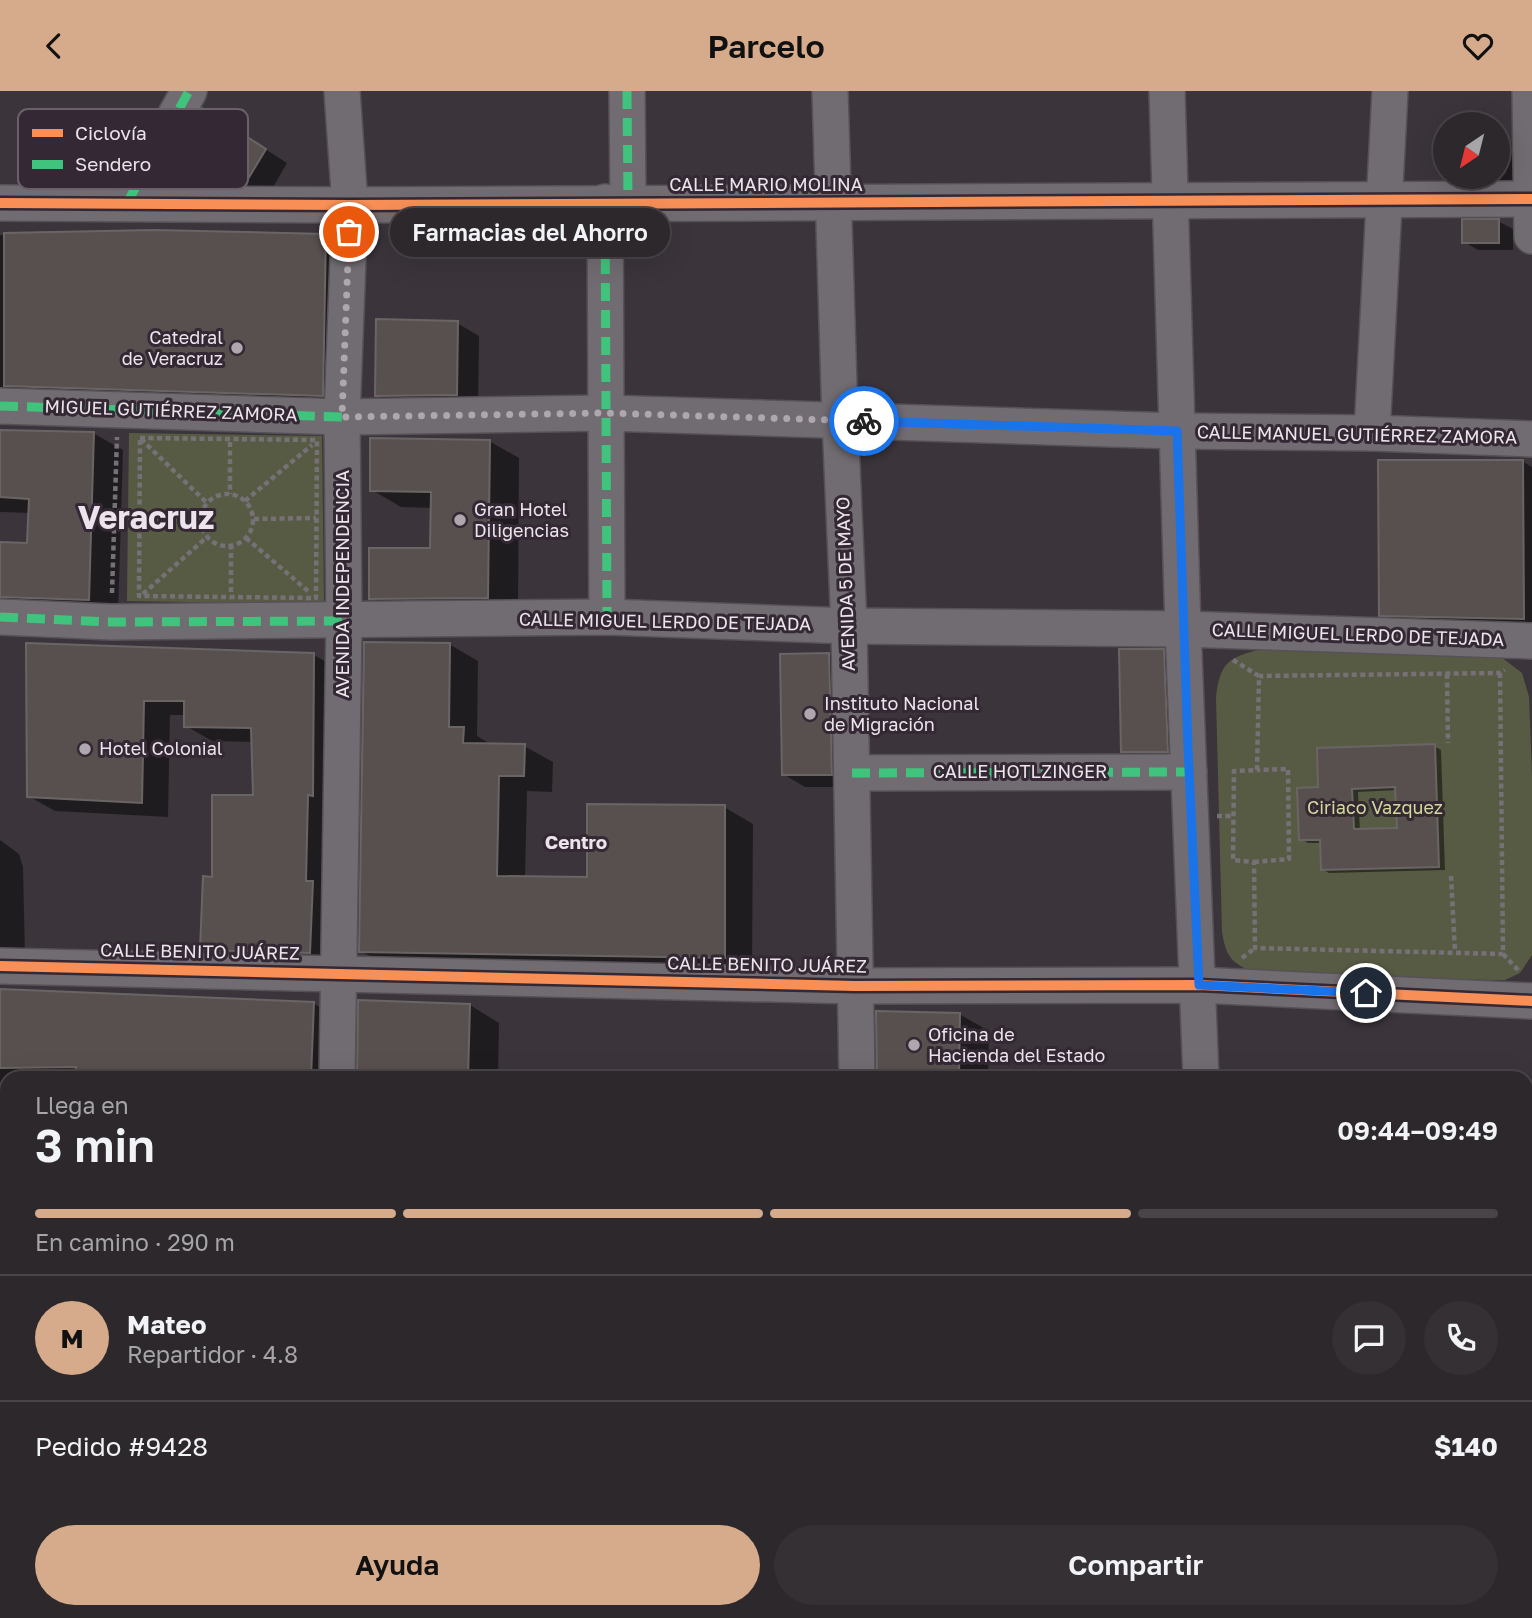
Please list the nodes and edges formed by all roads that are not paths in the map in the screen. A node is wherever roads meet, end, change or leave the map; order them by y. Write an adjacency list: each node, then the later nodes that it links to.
1 (188, 91): 8 (street)
2 (342, 91): 17 (street, AVENIDA INDEPENDENCIA)
3 (627, 91): 13 (street)
4 (830, 91): 14 (street, AVENIDA 5 DE MAYO)
5 (1167, 91): 12 (street)
6 (1390, 91): 10 (street)
7 (1530, 91): 11 (street)
8 (178, 109)
9 (135, 189): 16 (street)
10 (1385, 199): 11 (street, CALLE MARIO MOLINA); 12 (street, CALLE MARIO MOLINA); 24 (street)
11 (1531, 199): 18 (street)
12 (1169, 201): 14 (street, CALLE MARIO MOLINA); 23 (street)
13 (616, 202): 14 (street, CALLE MARIO MOLINA); 17 (street, CALLE MARIO MOLINA); 20 (street)
14 (833, 202): 22 (street, AVENIDA 5 DE MAYO)
15 (0, 203): 16 (street, CALLE MARIO MOLINA)
16 (127, 203): 17 (street, CALLE MARIO MOLINA)
17 (350, 205): 21 (street, AVENIDA INDEPENDENCIA)
18 (1532, 236)
19 (0, 406): 21 (street, MIGUEL GUTIÉRREZ ZAMORA)
20 (605, 413): 21 (street, CALLE MANUEL GUTIÉRREZ ZAMORA); 22 (street, CALLE MANUEL GUTIÉRREZ ZAMORA); 27 (street)
21 (342, 417): 28 (street, AVENIDA INDEPENDENCIA)
22 (839, 420): 23 (street, CALLE MANUEL GUTIÉRREZ ZAMORA); 29 (street, AVENIDA 5 DE MAYO)
23 (1177, 431): 24 (street, CALLE MANUEL GUTIÉRREZ ZAMORA); 30 (street)
24 (1373, 433): 25 (street, CALLE MANUEL GUTIÉRREZ ZAMORA)
25 (1532, 439)
26 (0, 617): 28 (street, CALLE MIGUEL LERDO DE TEJADA)
27 (607, 617): 28 (street, CALLE MIGUEL LERDO DE TEJADA); 29 (street, CALLE MIGUEL LERDO DE TEJADA)
28 (344, 621): 35 (street, AVENIDA INDEPENDENCIA)
29 (849, 626): 30 (street, CALLE MIGUEL LERDO DE TEJADA); 33 (street, AVENIDA 5 DE MAYO)
30 (1183, 629): 31 (street, CALLE MIGUEL LERDO DE TEJADA); 32 (street)
31 (1532, 641)
32 (1189, 772): 33 (street, CALLE HOTLZINGER); 36 (street)
33 (852, 773): 37 (street, AVENIDA 5 DE MAYO)
34 (0, 966): 35 (street, CALLE BENITO JUÁREZ)
35 (338, 972): 37 (street, CALLE BENITO JUÁREZ); 39 (street, AVENIDA INDEPENDENCIA)
36 (1199, 985): 37 (street, CALLE BENITO JUÁREZ); 38 (street, CALLE BENITO JUÁREZ); 41 (street)
37 (855, 986): 40 (street, AVENIDA 5 DE MAYO)
38 (1532, 1001)
39 (337, 1071)
40 (856, 1071)
41 (1201, 1071)

